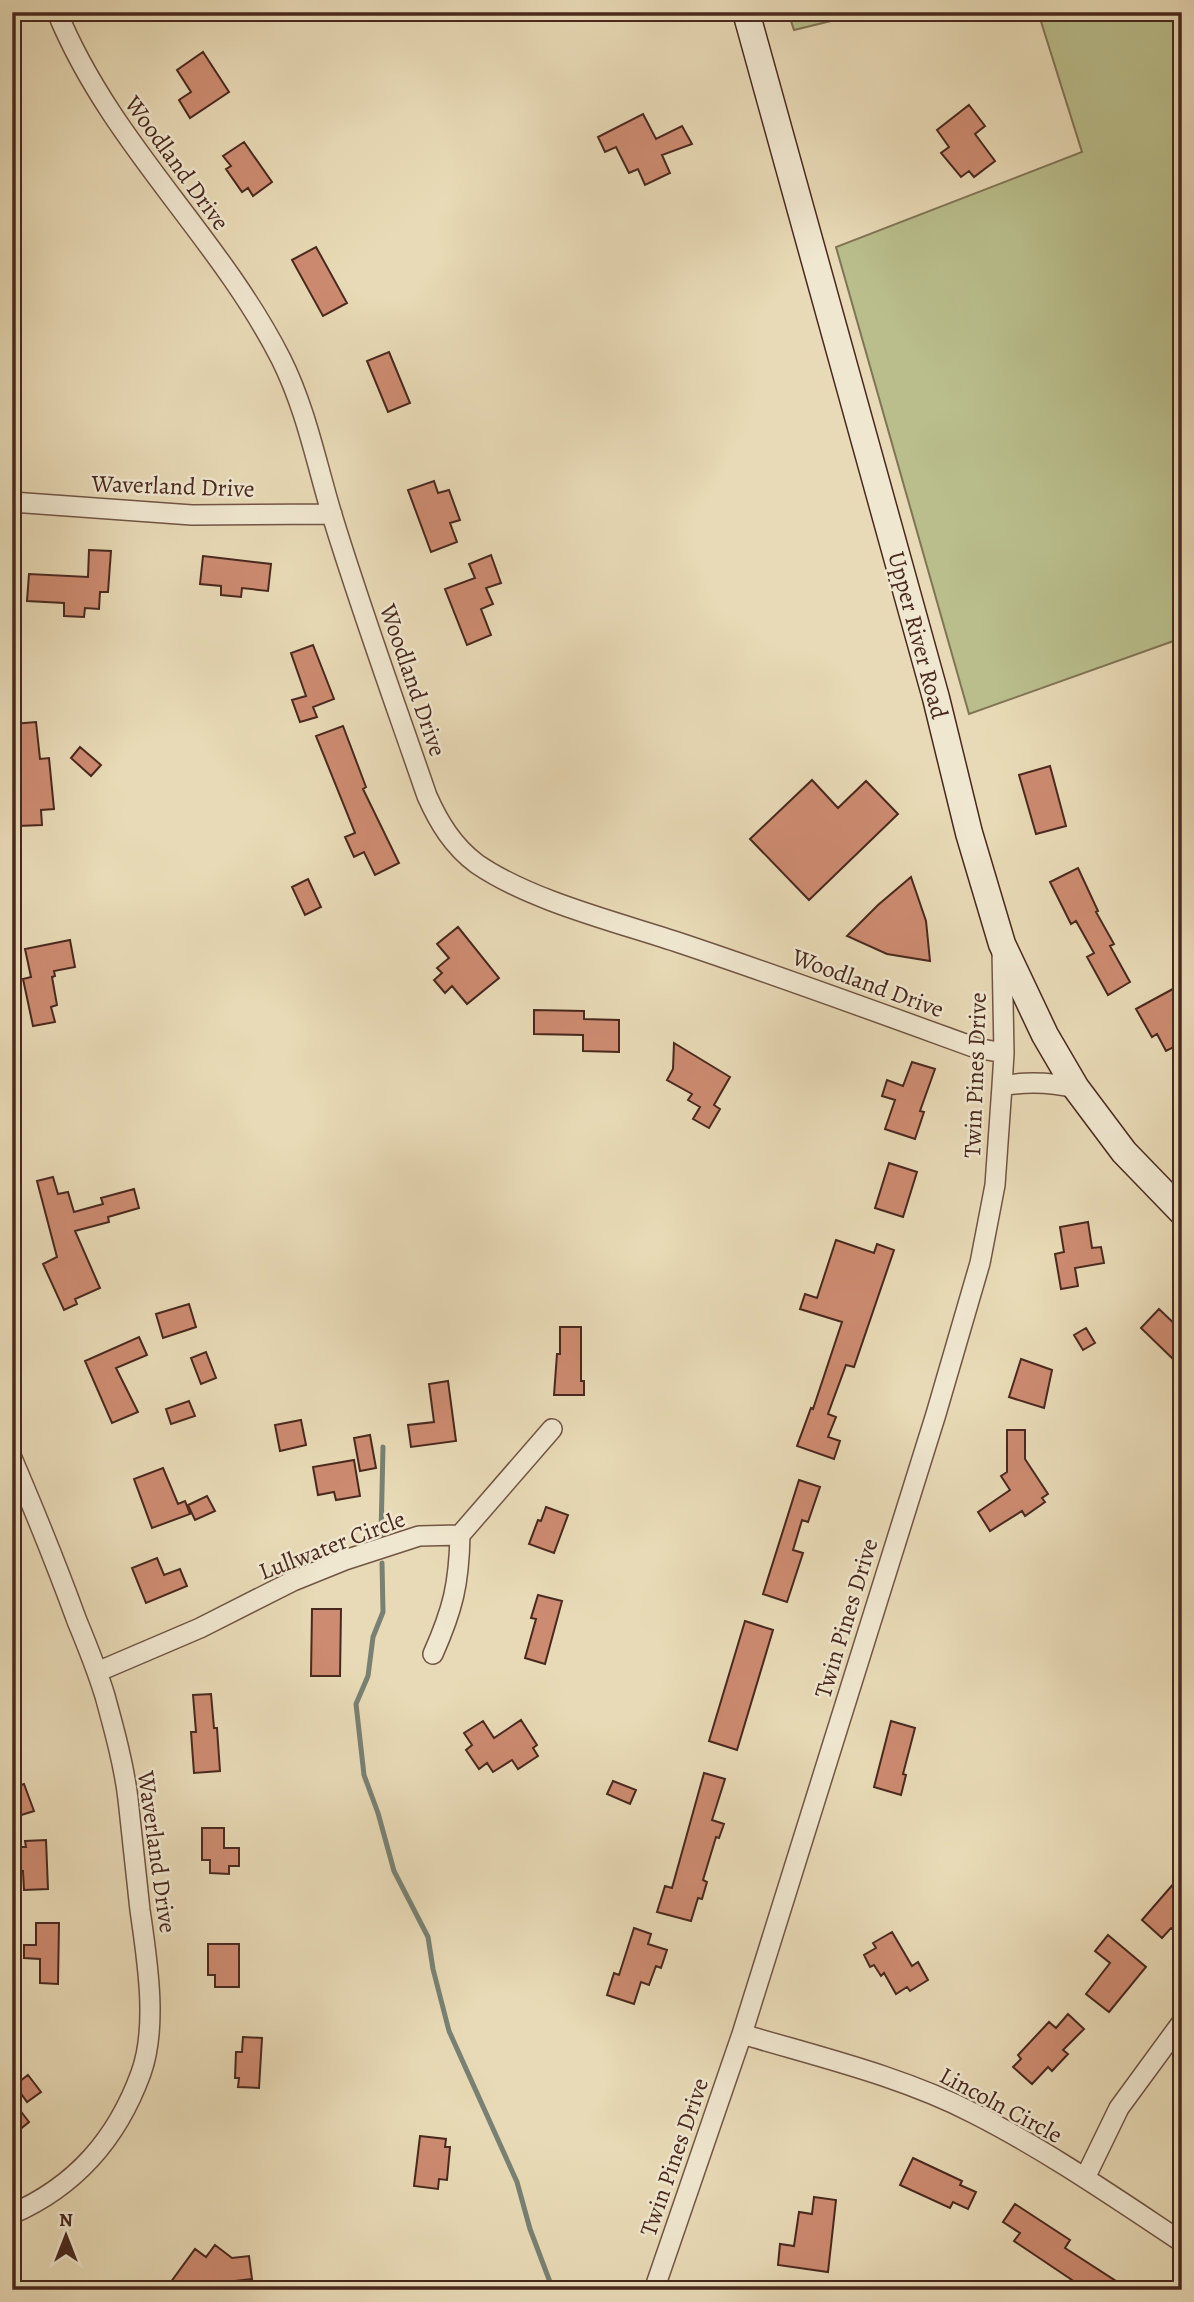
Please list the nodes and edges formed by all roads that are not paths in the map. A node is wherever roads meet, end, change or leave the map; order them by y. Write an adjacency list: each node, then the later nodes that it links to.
1 (57, 12): 4 (street, Woodland Drive)
2 (746, 12): 5 (street, Upper River Road)
3 (12, 502): 4 (street, Waverland Drive)
4 (332, 514): 6 (street, Woodland Drive)
5 (1002, 944): 6 (street, Twin Pines Drive); 8 (street, Upper River Road)
6 (1004, 1053): 7 (street, Twin Pines Drive)
7 (1002, 1086): 8 (street); 16 (street, Twin Pines Drive)
8 (1076, 1088): 9 (street, Upper River Road)
9 (1182, 1212)
10 (552, 1429): 12 (street)
11 (12, 1458): 14 (street, Waverland Drive)
12 (460, 1535): 13 (street); 14 (street, Lullwater Circle)
13 (433, 1654)
14 (97, 1672): 18 (street, Waverland Drive)
15 (1182, 2022): 17 (street)
16 (742, 2034): 17 (street, Lincoln Circle); 20 (street, Twin Pines Drive)
17 (1084, 2178): 19 (street, Lincoln Circle)
18 (12, 2214)
19 (1182, 2242)
20 (654, 2290)

